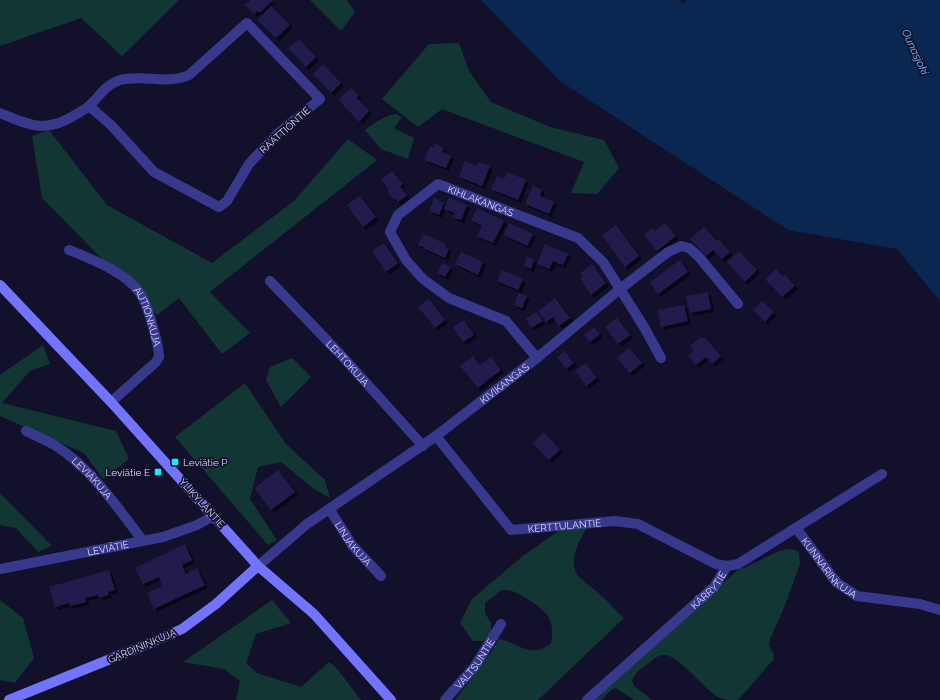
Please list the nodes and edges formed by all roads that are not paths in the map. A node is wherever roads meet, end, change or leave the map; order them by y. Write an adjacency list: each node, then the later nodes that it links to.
1 (89, 106): 1 (street, RÄÄTTIÖNTIE); 2 (street, RÄÄTTIÖNTIE)
2 (0, 113)
3 (69, 250): 10 (street, AUTIONKUJA)
4 (270, 281): 13 (street, LEHTOKUJA)
5 (0, 285): 10 (main road, YLIKYLÄNTIE)
6 (620, 289): 7 (street, KIVIKANGAS); 8 (street, KIVIKANGAS); 8 (street, KIHLAKANGAS); 9 (street)
7 (738, 304)
8 (537, 358): 12 (street, KIVIKANGAS)
9 (661, 358)
10 (111, 402): 16 (main road, YLIKYLÄNTIE)
11 (26, 431): 18 (street, LEVIÄKUJA)
12 (436, 436): 13 (street, KIVIKANGAS); 20 (street, KERTTULANTIE)
13 (423, 446): 15 (street, KIVIKANGAS)
14 (882, 474): 17 (street, KÄRRYTIE)
15 (330, 510): 19 (street, KIVIKANGAS); 22 (street, LINJAKUJA)
16 (213, 516): 18 (street, LEVIÄTIE); 19 (main road, YLIKYLÄNTIE)
17 (796, 528): 20 (street, KÄRRYTIE); 23 (street, KUNNARINKUJA)
18 (143, 541): 21 (street, LEVIÄTIE)
19 (258, 566): 25 (main road, GARDININKUJA); 26 (main road, YLIKYLÄNTIE)
20 (727, 566): 28 (street, KÄRRYTIE)
21 (0, 569)
22 (381, 576)
23 (940, 610)
24 (501, 624): 27 (street, VALTSUNTIE)
25 (9, 700)
26 (391, 700)
27 (445, 700)
28 (587, 700)

